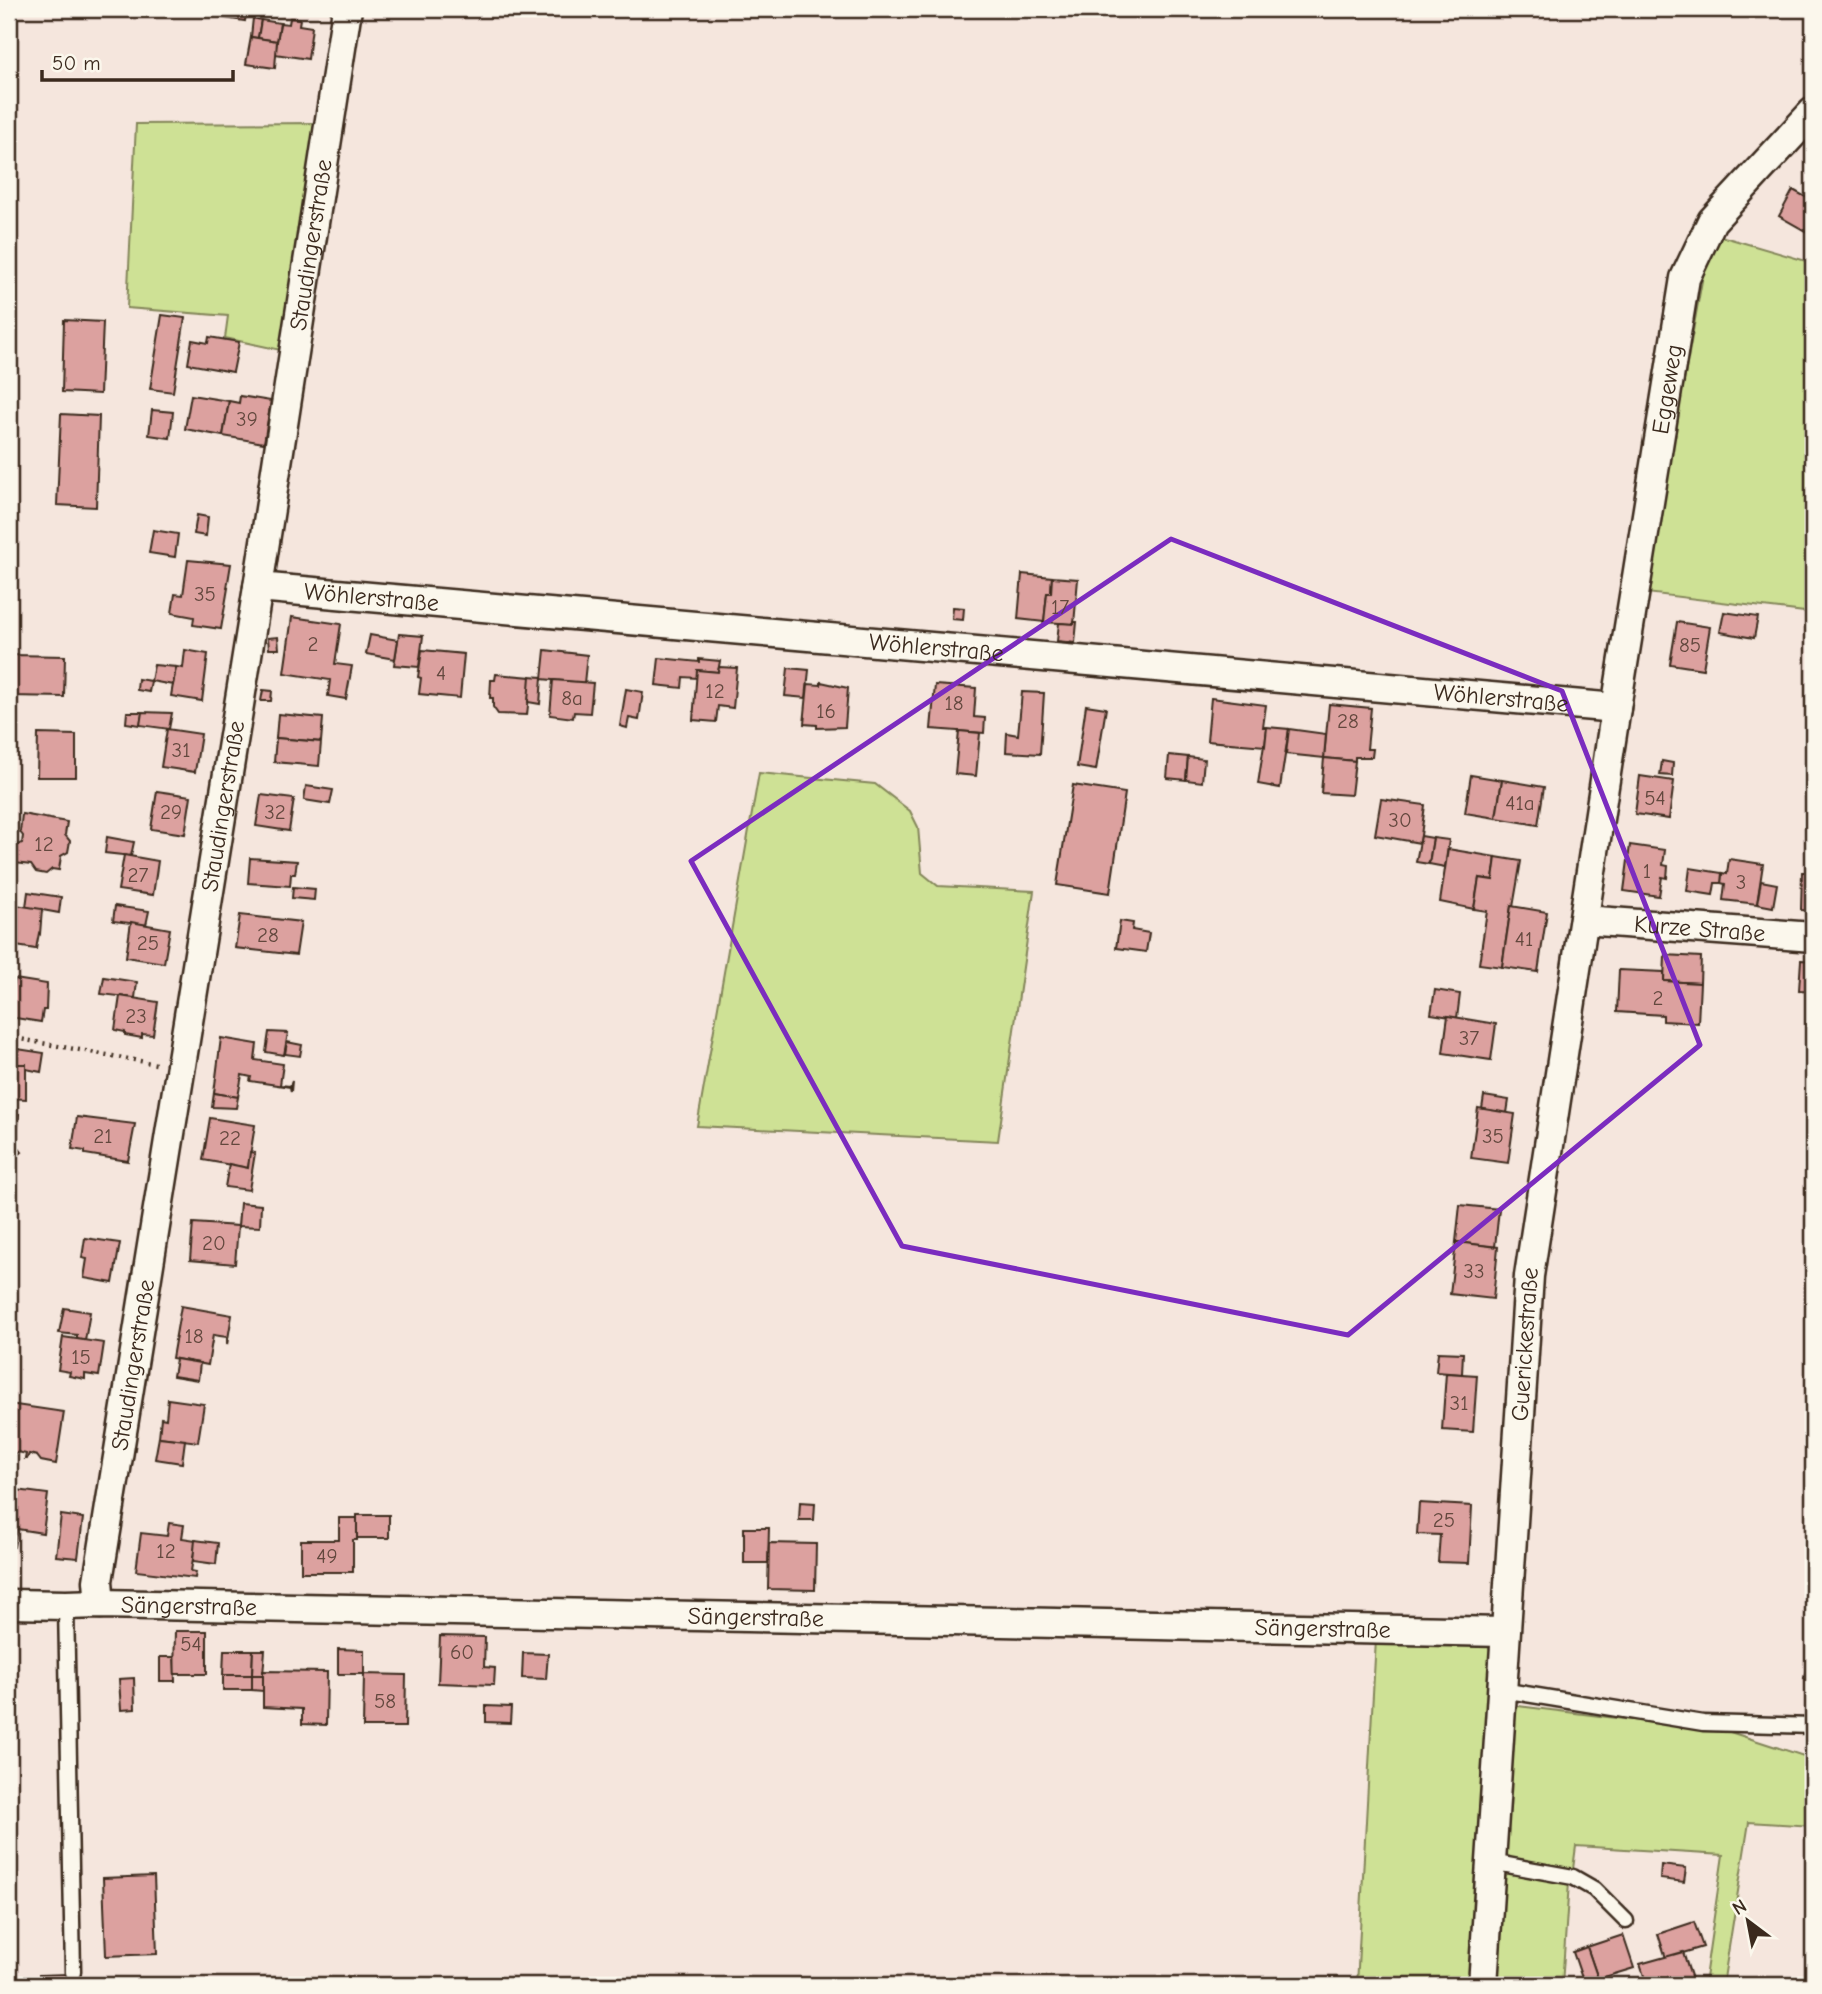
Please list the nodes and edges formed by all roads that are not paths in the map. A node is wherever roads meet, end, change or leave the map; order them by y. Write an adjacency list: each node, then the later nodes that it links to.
1 (347, 9): 3 (street, Staudingerstraße)
2 (1813, 112): 4 (street, Eggeweg)
3 (258, 587): 4 (street, Wöhlerstraße); 8 (street, Staudingerstraße)
4 (1616, 708): 5 (street, Guerickestraße)
5 (1584, 920): 6 (street, Kurze Straße); 10 (street, Guerickestraße)
6 (1813, 937)
7 (9, 1604): 9 (street, Sängerstraße)
8 (100, 1604): 9 (street, Sängerstraße); 10 (street, Sängerstraße)
9 (66, 1605): 15 (lane)
10 (1504, 1632): 11 (street, Guerickestraße)
11 (1502, 1690): 12 (lane); 13 (street, Guerickestraße)
12 (1813, 1726)
13 (1490, 1863): 14 (lane); 16 (street, Guerickestraße)
14 (1626, 1922)
15 (73, 1972)
16 (1483, 1985)

